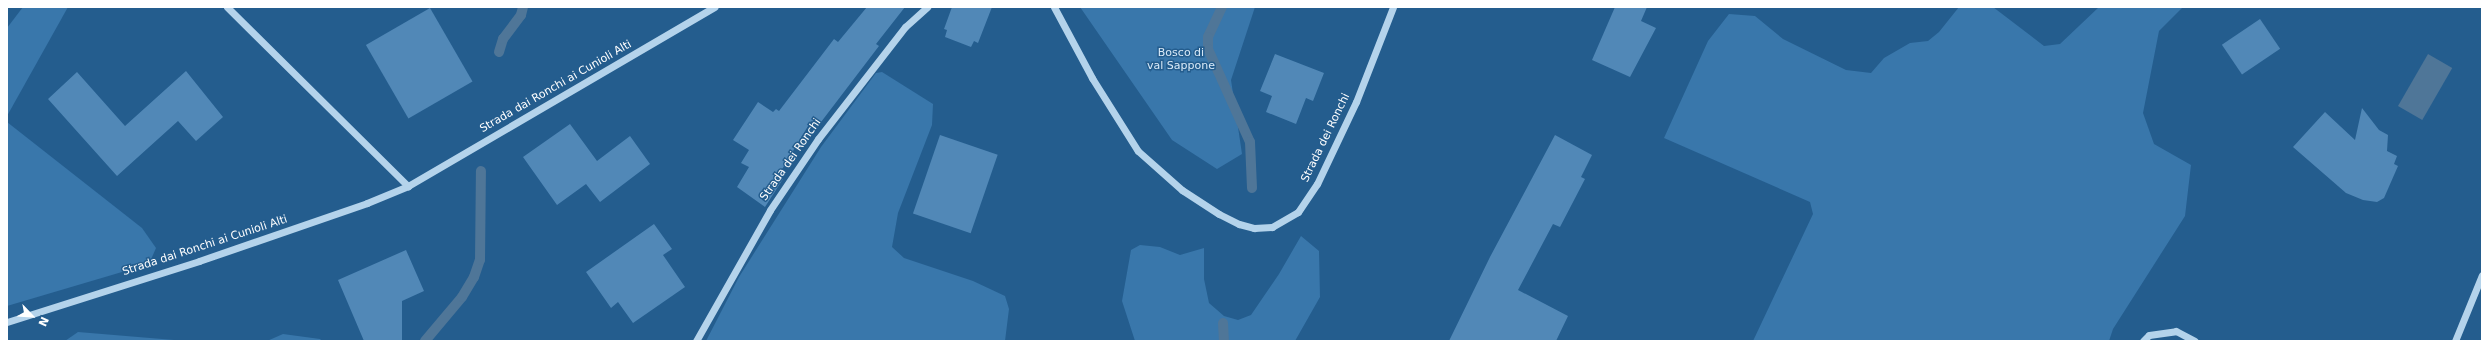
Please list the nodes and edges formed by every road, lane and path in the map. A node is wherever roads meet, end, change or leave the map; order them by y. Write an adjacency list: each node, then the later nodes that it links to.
1 (227, 7): 6 (street)
2 (714, 7): 6 (street, Strada dai Ronchi ai Cunioli Alti)
3 (927, 7): 9 (street, Strada dei Ronchi)
4 (1054, 7): 5 (street, Strada dei Ronchi)
5 (1393, 7)
6 (408, 186): 8 (street, Strada dai Ronchi ai Cunioli Alti)
7 (2482, 275): 12 (street)
8 (7, 322)
9 (696, 341)
10 (2143, 341): 11 (street)
11 (2195, 341)
12 (2455, 341)

